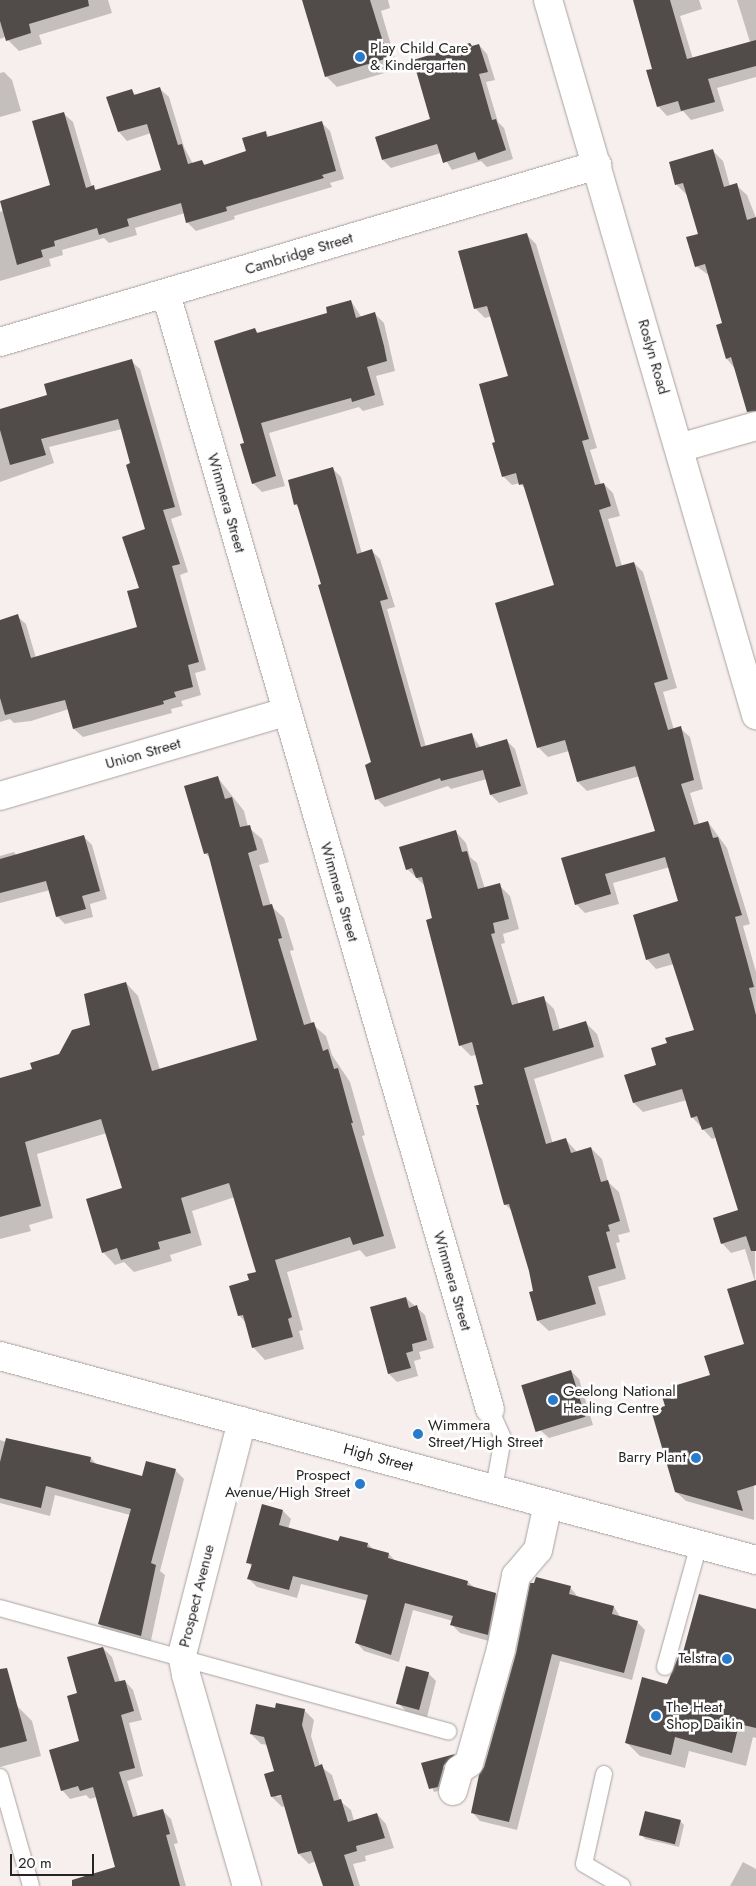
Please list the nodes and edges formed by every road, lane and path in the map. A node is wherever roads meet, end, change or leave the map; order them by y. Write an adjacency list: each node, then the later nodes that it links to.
1 (548, 0): 2 (street, Roslyn Road)
2 (597, 165): 3 (street, Cambridge Street); 6 (street, Roslyn Road)
3 (166, 294): 4 (street, Cambridge Street); 7 (street, Wimmera Street)
4 (0, 342)
5 (756, 426): 6 (street)
6 (679, 448): 8 (street, Roslyn Road)
7 (286, 712): 9 (street, Union Street); 11 (street, Wimmera Street)
8 (756, 715)
9 (0, 796)
10 (0, 1356): 12 (street, High Street)
11 (490, 1409): 13 (lane, Wimmera Street)
12 (242, 1421): 13 (street, High Street); 18 (street, Prospect Avenue)
13 (494, 1488): 14 (street, High Street)
14 (548, 1504): 15 (street, High Street); 23 (street)
15 (699, 1544): 16 (street, High Street); 19 (lane)
16 (756, 1560)
17 (0, 1608): 18 (lane)
18 (182, 1657): 20 (lane); 25 (street, Prospect Avenue)
19 (665, 1667)
20 (448, 1731)
21 (604, 1774): 26 (lane)
22 (0, 1777): 24 (lane)
23 (453, 1791)
24 (31, 1886)
25 (247, 1886)
26 (622, 1886)

